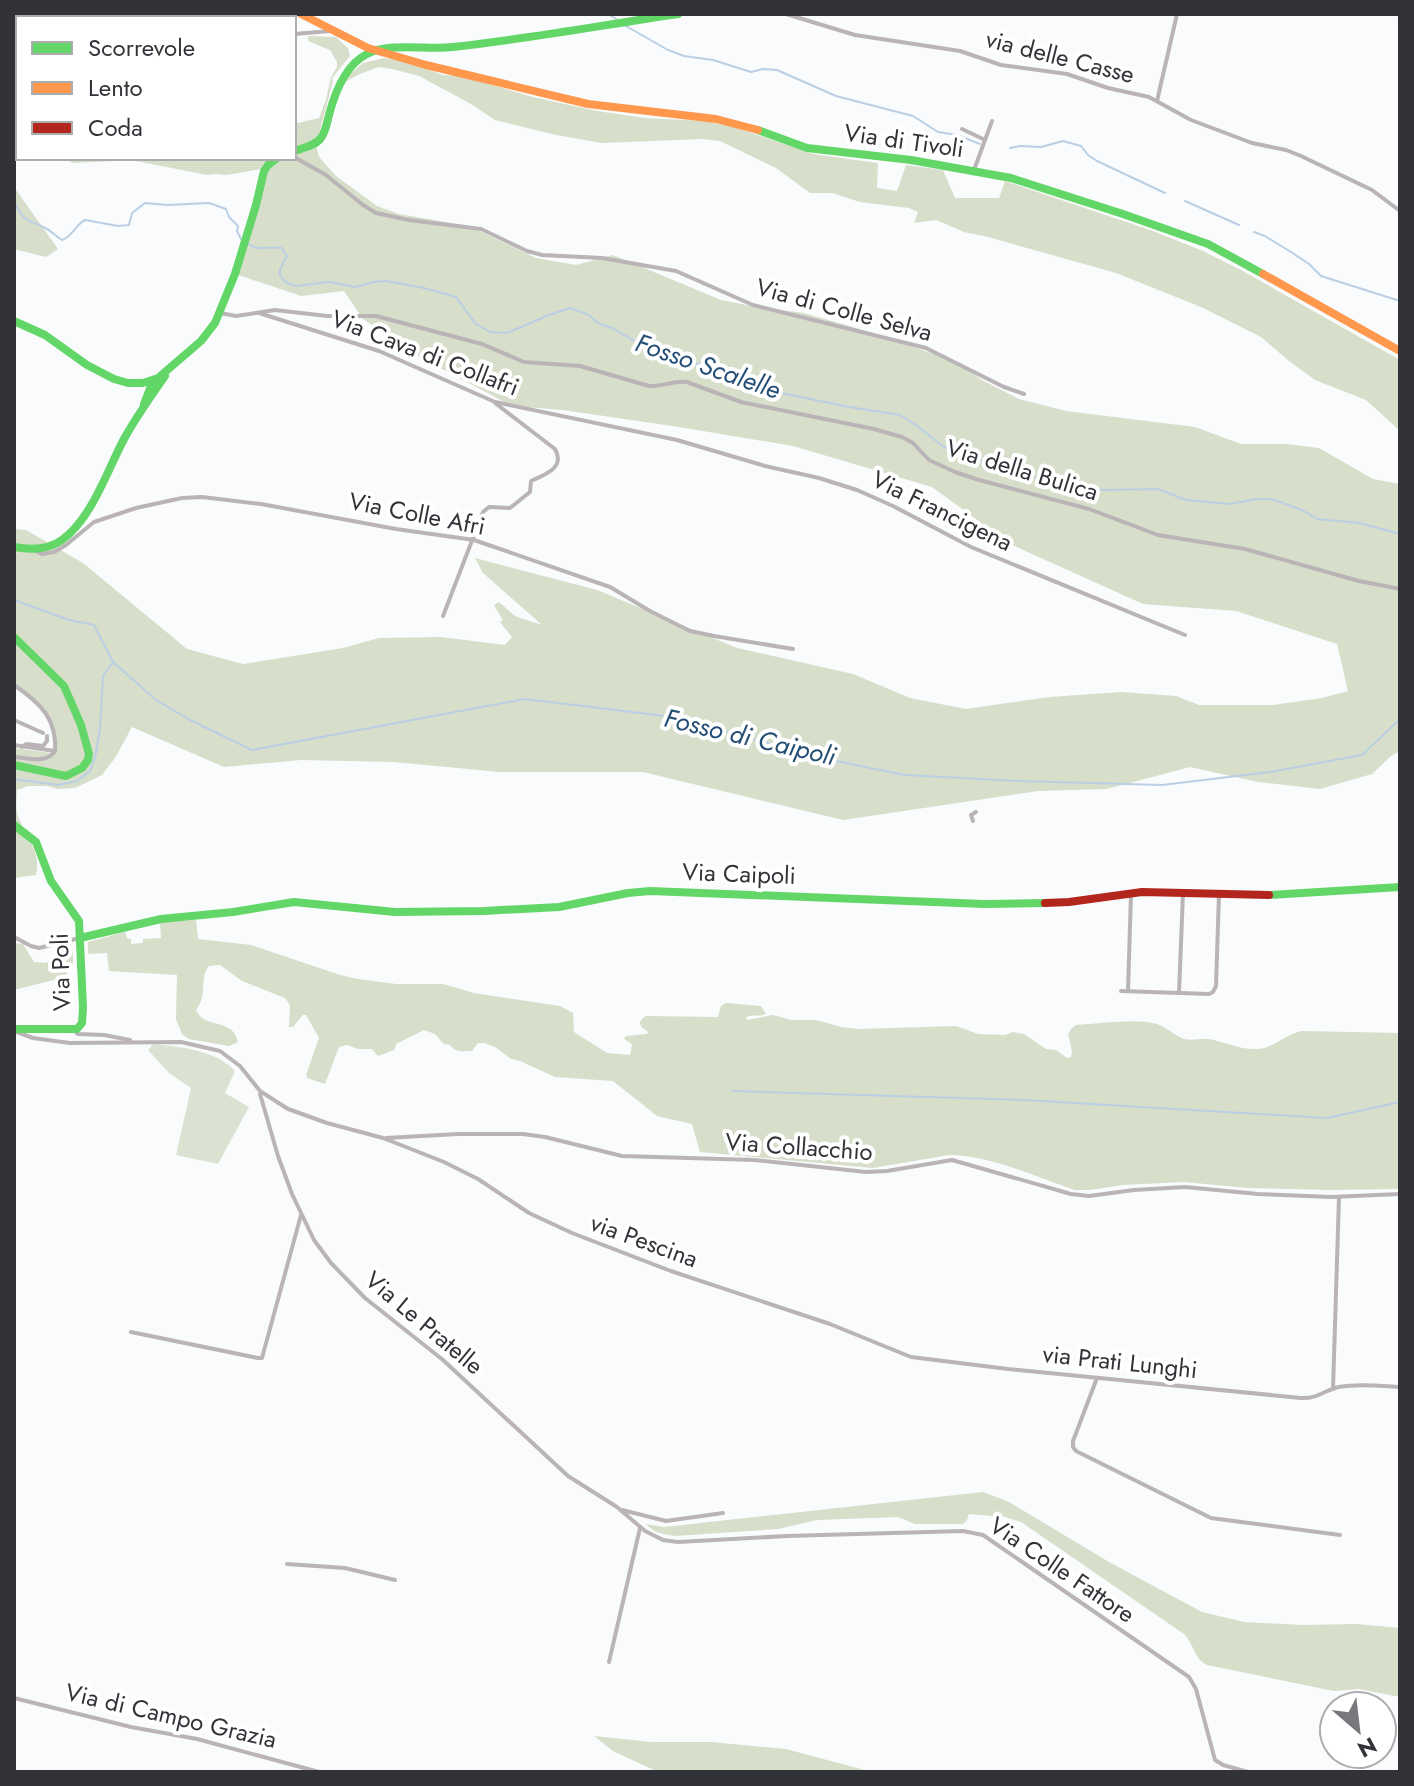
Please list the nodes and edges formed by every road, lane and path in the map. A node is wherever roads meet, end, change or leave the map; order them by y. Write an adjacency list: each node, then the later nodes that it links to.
1 (301, 14): 5 (street, Via di Tivoli)
2 (678, 14): 7 (street)
3 (786, 14): 8 (street, via delle Casse)
4 (1177, 14): 8 (street)
5 (334, 30): 6 (street); 7 (street, Via di Tivoli)
6 (296, 34)
7 (376, 50): 12 (street); 15 (street, Via di Tivoli)
8 (1157, 101): 16 (street, via delle Casse)
9 (992, 121): 11 (street)
10 (962, 129): 11 (street)
11 (985, 140): 15 (street)
12 (296, 150)
13 (296, 158): 23 (street, Via di Colle Selva)
14 (274, 160): 18 (street)
15 (974, 170): 20 (street, Via di Tivoli)
16 (1400, 211)
17 (257, 312): 18 (street, Via della Bulica); 25 (street, Via Cava di Collafri); 31 (street, Via della Bulica)
18 (220, 313): 22 (street)
19 (14, 321): 21 (street)
20 (1400, 351)
21 (136, 384): 22 (street); 24 (street)
22 (155, 385): 24 (street); 26 (street)
23 (1024, 394)
24 (146, 396): 26 (street)
25 (495, 402): 27 (street, Via Cava di Collafri); 28 (street)
26 (139, 415): 30 (street)
27 (677, 440): 33 (street, Via Francigena)
28 (474, 540): 30 (street, Via Colle Afri); 32 (street); 35 (street, Via Colle Afri)
29 (14, 547): 30 (street)
30 (32, 549)
31 (1400, 589)
32 (443, 616)
33 (1185, 635)
34 (14, 637): 42 (street)
35 (793, 649)
36 (14, 685): 40 (street)
37 (14, 720): 39 (street)
38 (14, 745): 39 (street)
39 (22, 747): 40 (street)
40 (55, 751): 41 (street)
41 (14, 757)
42 (14, 765)
43 (976, 812): 44 (street)
44 (973, 821)
45 (14, 825): 51 (street, Via Poli)
46 (1400, 887): 49 (street, Via Caipoli)
47 (1131, 892): 48 (street, Via Caipoli); 51 (street, Via Caipoli); 53 (street)
48 (1183, 893): 49 (street, Via Caipoli); 54 (street)
49 (1219, 894): 54 (street)
50 (14, 937): 51 (street)
51 (80, 938): 55 (street, Via Poli)
52 (1121, 991): 53 (street)
53 (1128, 991): 54 (street)
54 (1179, 993)
55 (74, 1029): 56 (street, Via Poli); 57 (street)
56 (14, 1030): 57 (street)
57 (137, 1042): 58 (street)
58 (260, 1091): 59 (street); 62 (street, Via Le Pratelle)
59 (383, 1138): 61 (street, Via Collacchio); 64 (street, via Pescina)
60 (1400, 1194): 61 (street, Via Collacchio)
61 (1339, 1197): 67 (street)
62 (301, 1215): 63 (street); 68 (street, Via Le Pratelle)
63 (131, 1332)
64 (903, 1355): 65 (street, via Prati Lunghi)
65 (1097, 1378): 67 (street, via Prati Lunghi); 71 (street)
66 (1400, 1387): 67 (street, via Prati Lunghi)
67 (1333, 1389)
68 (620, 1509): 69 (street); 70 (street, Via Le Pratelle)
69 (723, 1513)
70 (640, 1528): 74 (street); 77 (street, Via Colle Fattore)
71 (1340, 1535)
72 (287, 1564): 73 (street)
73 (395, 1580)
74 (609, 1662)
75 (14, 1698): 76 (street, Via di Campo Grazia)
76 (319, 1772)
77 (1248, 1772)

